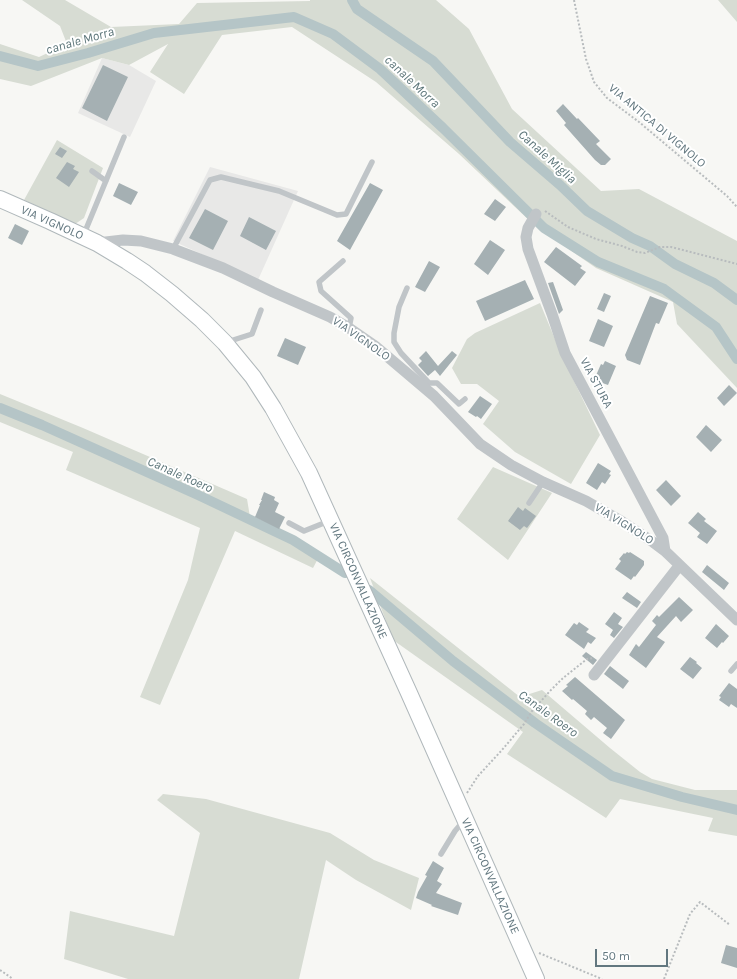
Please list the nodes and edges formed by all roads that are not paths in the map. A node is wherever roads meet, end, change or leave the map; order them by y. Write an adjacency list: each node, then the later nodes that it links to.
1 (124, 137): 4 (lane)
2 (372, 162): 9 (lane)
3 (92, 171): 4 (lane)
4 (106, 181): 7 (lane)
5 (0, 199): 7 (main road, VIA VIGNOLO)
6 (534, 218): 21 (street, VIA STURA)
7 (83, 236): 8 (main road, VIA VIGNOLO)
8 (97, 243): 9 (street, VIA VIGNOLO); 14 (main road, VIA CIRCONVALLAZIONE)
9 (174, 249): 13 (street, VIA VIGNOLO)
10 (343, 261): 13 (lane)
11 (407, 288): 15 (lane)
12 (261, 310): 14 (lane)
13 (349, 328): 15 (street, VIA VIGNOLO)
14 (225, 343): 19 (main road, VIA CIRCONVALLAZIONE)
15 (427, 385): 16 (lane); 17 (street, VIA VIGNOLO)
16 (465, 399)
17 (542, 482): 18 (lane); 21 (street, VIA VIGNOLO)
18 (529, 503)
19 (330, 520): 20 (lane); 27 (main road, VIA CIRCONVALLAZIONE)
20 (289, 524)
21 (665, 551): 22 (street, VIA VIGNOLO)
22 (680, 566): 23 (street, VIA VIGNOLO); 26 (street)
23 (737, 620)
24 (737, 664): 25 (lane)
25 (731, 671)
26 (594, 675)
27 (465, 821): 28 (lane); 29 (main road, VIA CIRCONVALLAZIONE)
28 (441, 854)
29 (536, 979)

